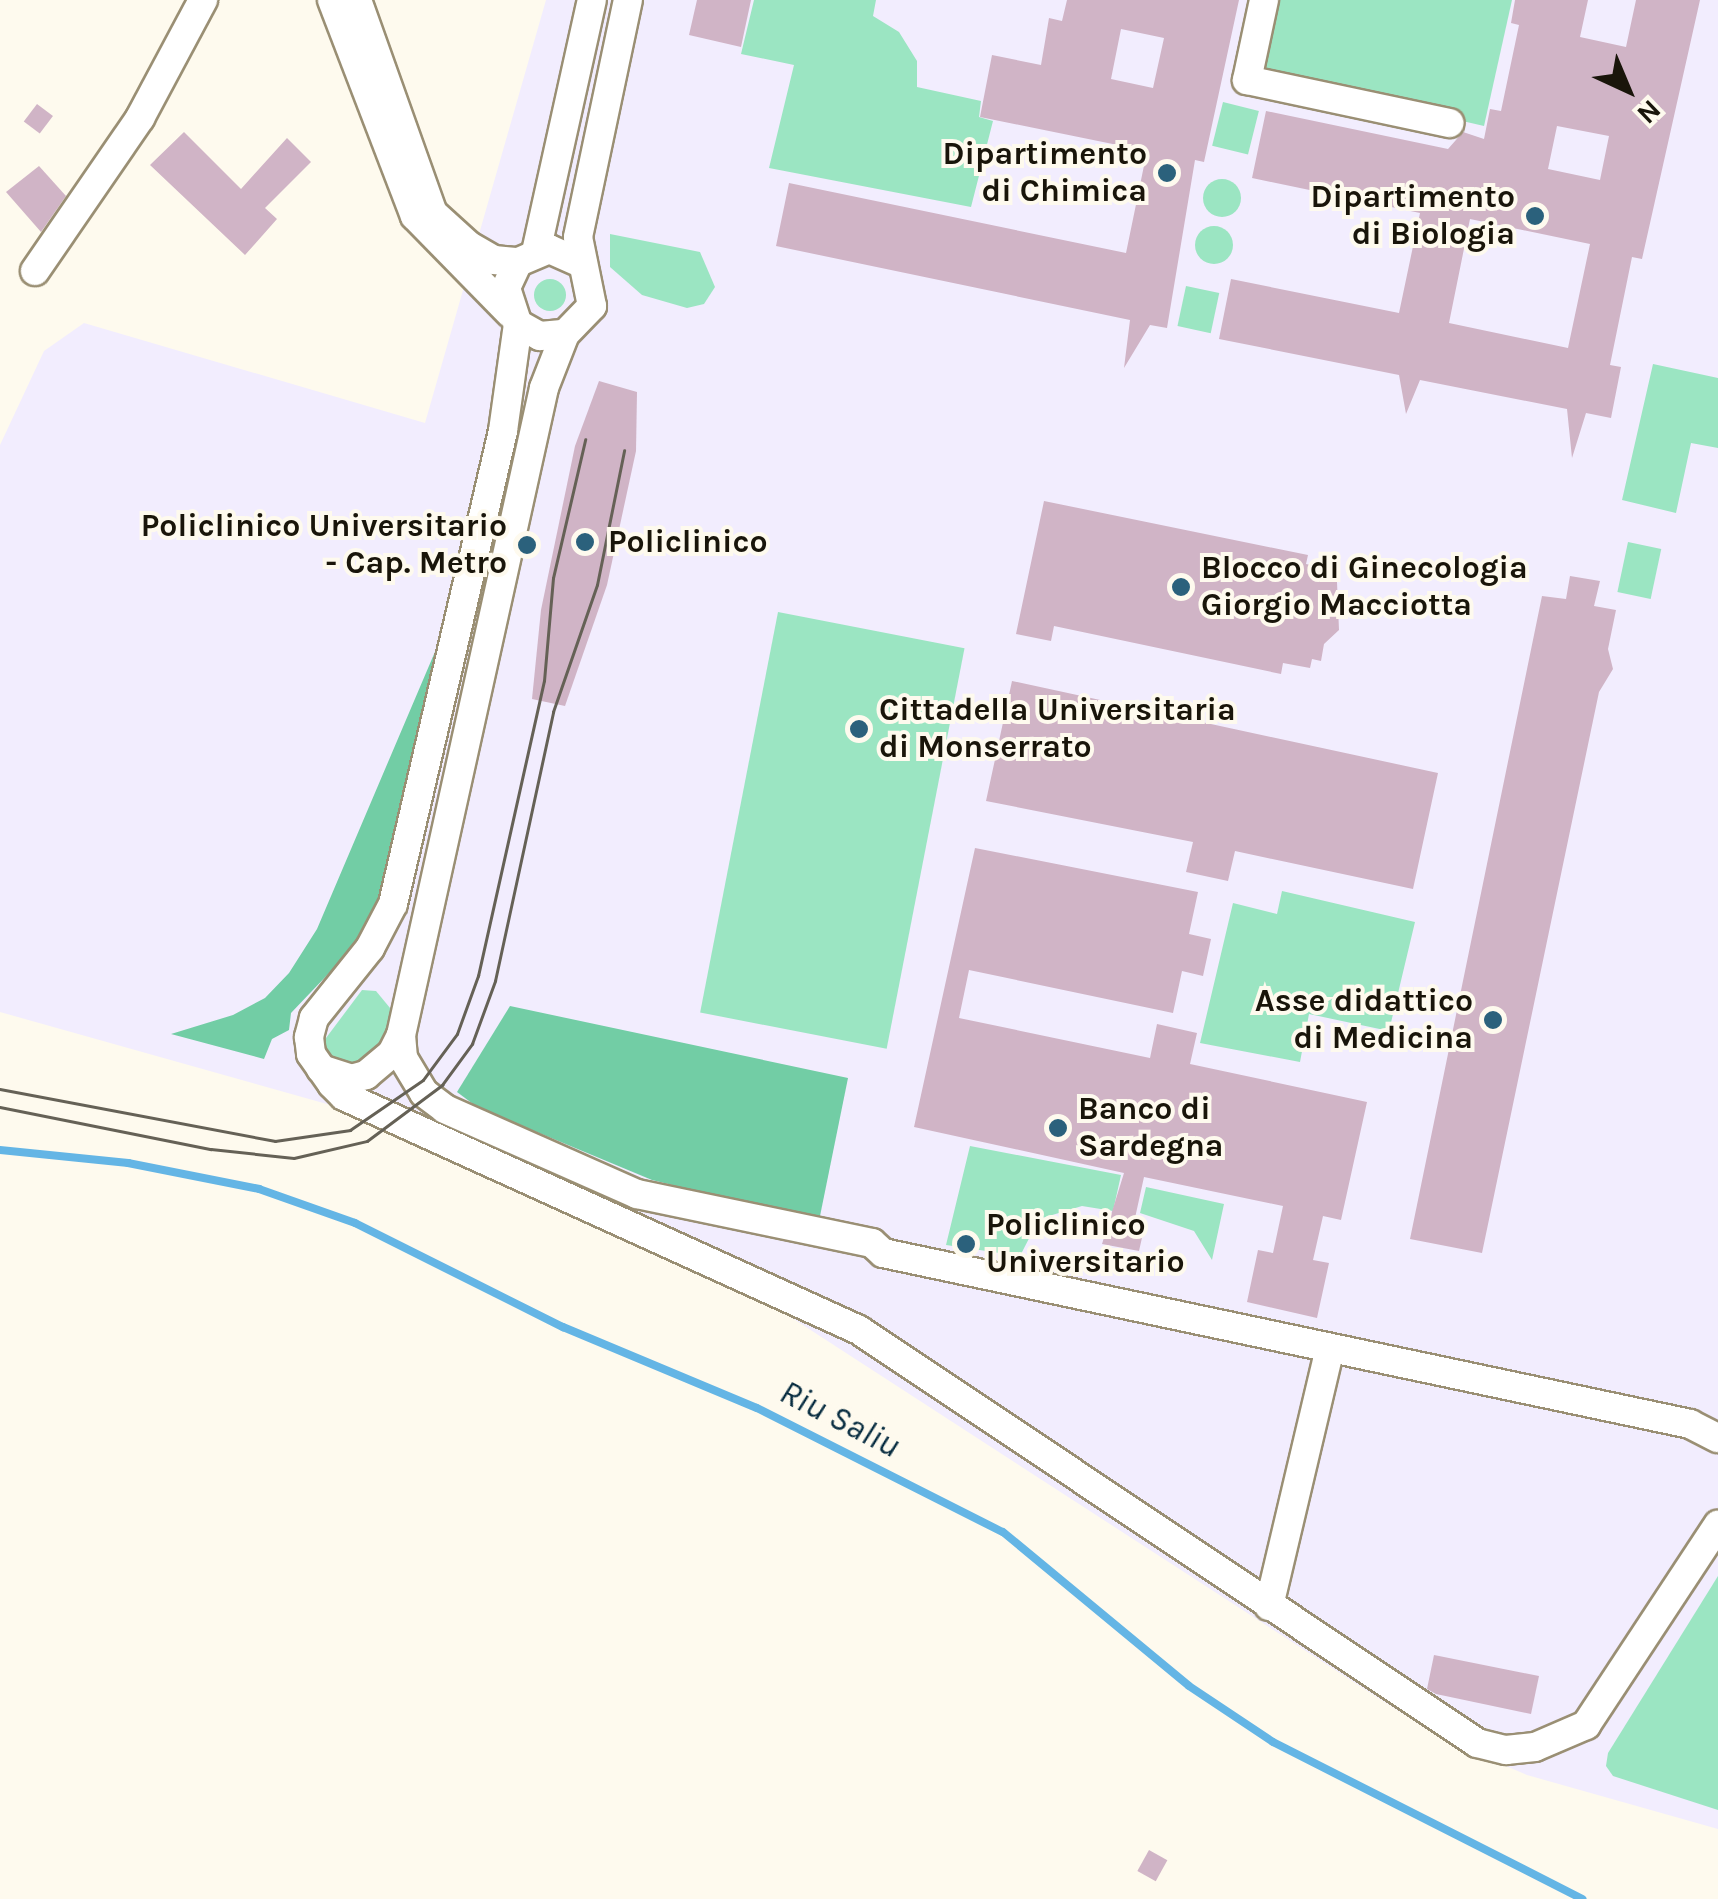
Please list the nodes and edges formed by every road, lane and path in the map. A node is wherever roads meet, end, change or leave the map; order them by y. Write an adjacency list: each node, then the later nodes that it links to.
1 (203, 0): 10 (street)
2 (332, 0): 11 (street)
3 (357, 0): 8 (street)
4 (592, 0): 8 (street)
5 (628, 0): 9 (street)
6 (1264, 0): 7 (street)
7 (1449, 124)
8 (527, 257): 9 (street); 11 (street)
9 (583, 264): 12 (street)
10 (35, 271)
11 (514, 319): 12 (street); 14 (street)
12 (565, 334): 13 (street)
13 (400, 1034): 14 (street); 15 (street)
14 (319, 1068): 18 (street)
15 (1330, 1348): 16 (street); 18 (street)
16 (1718, 1438)
17 (1718, 1525): 18 (street)
18 (1270, 1606)

